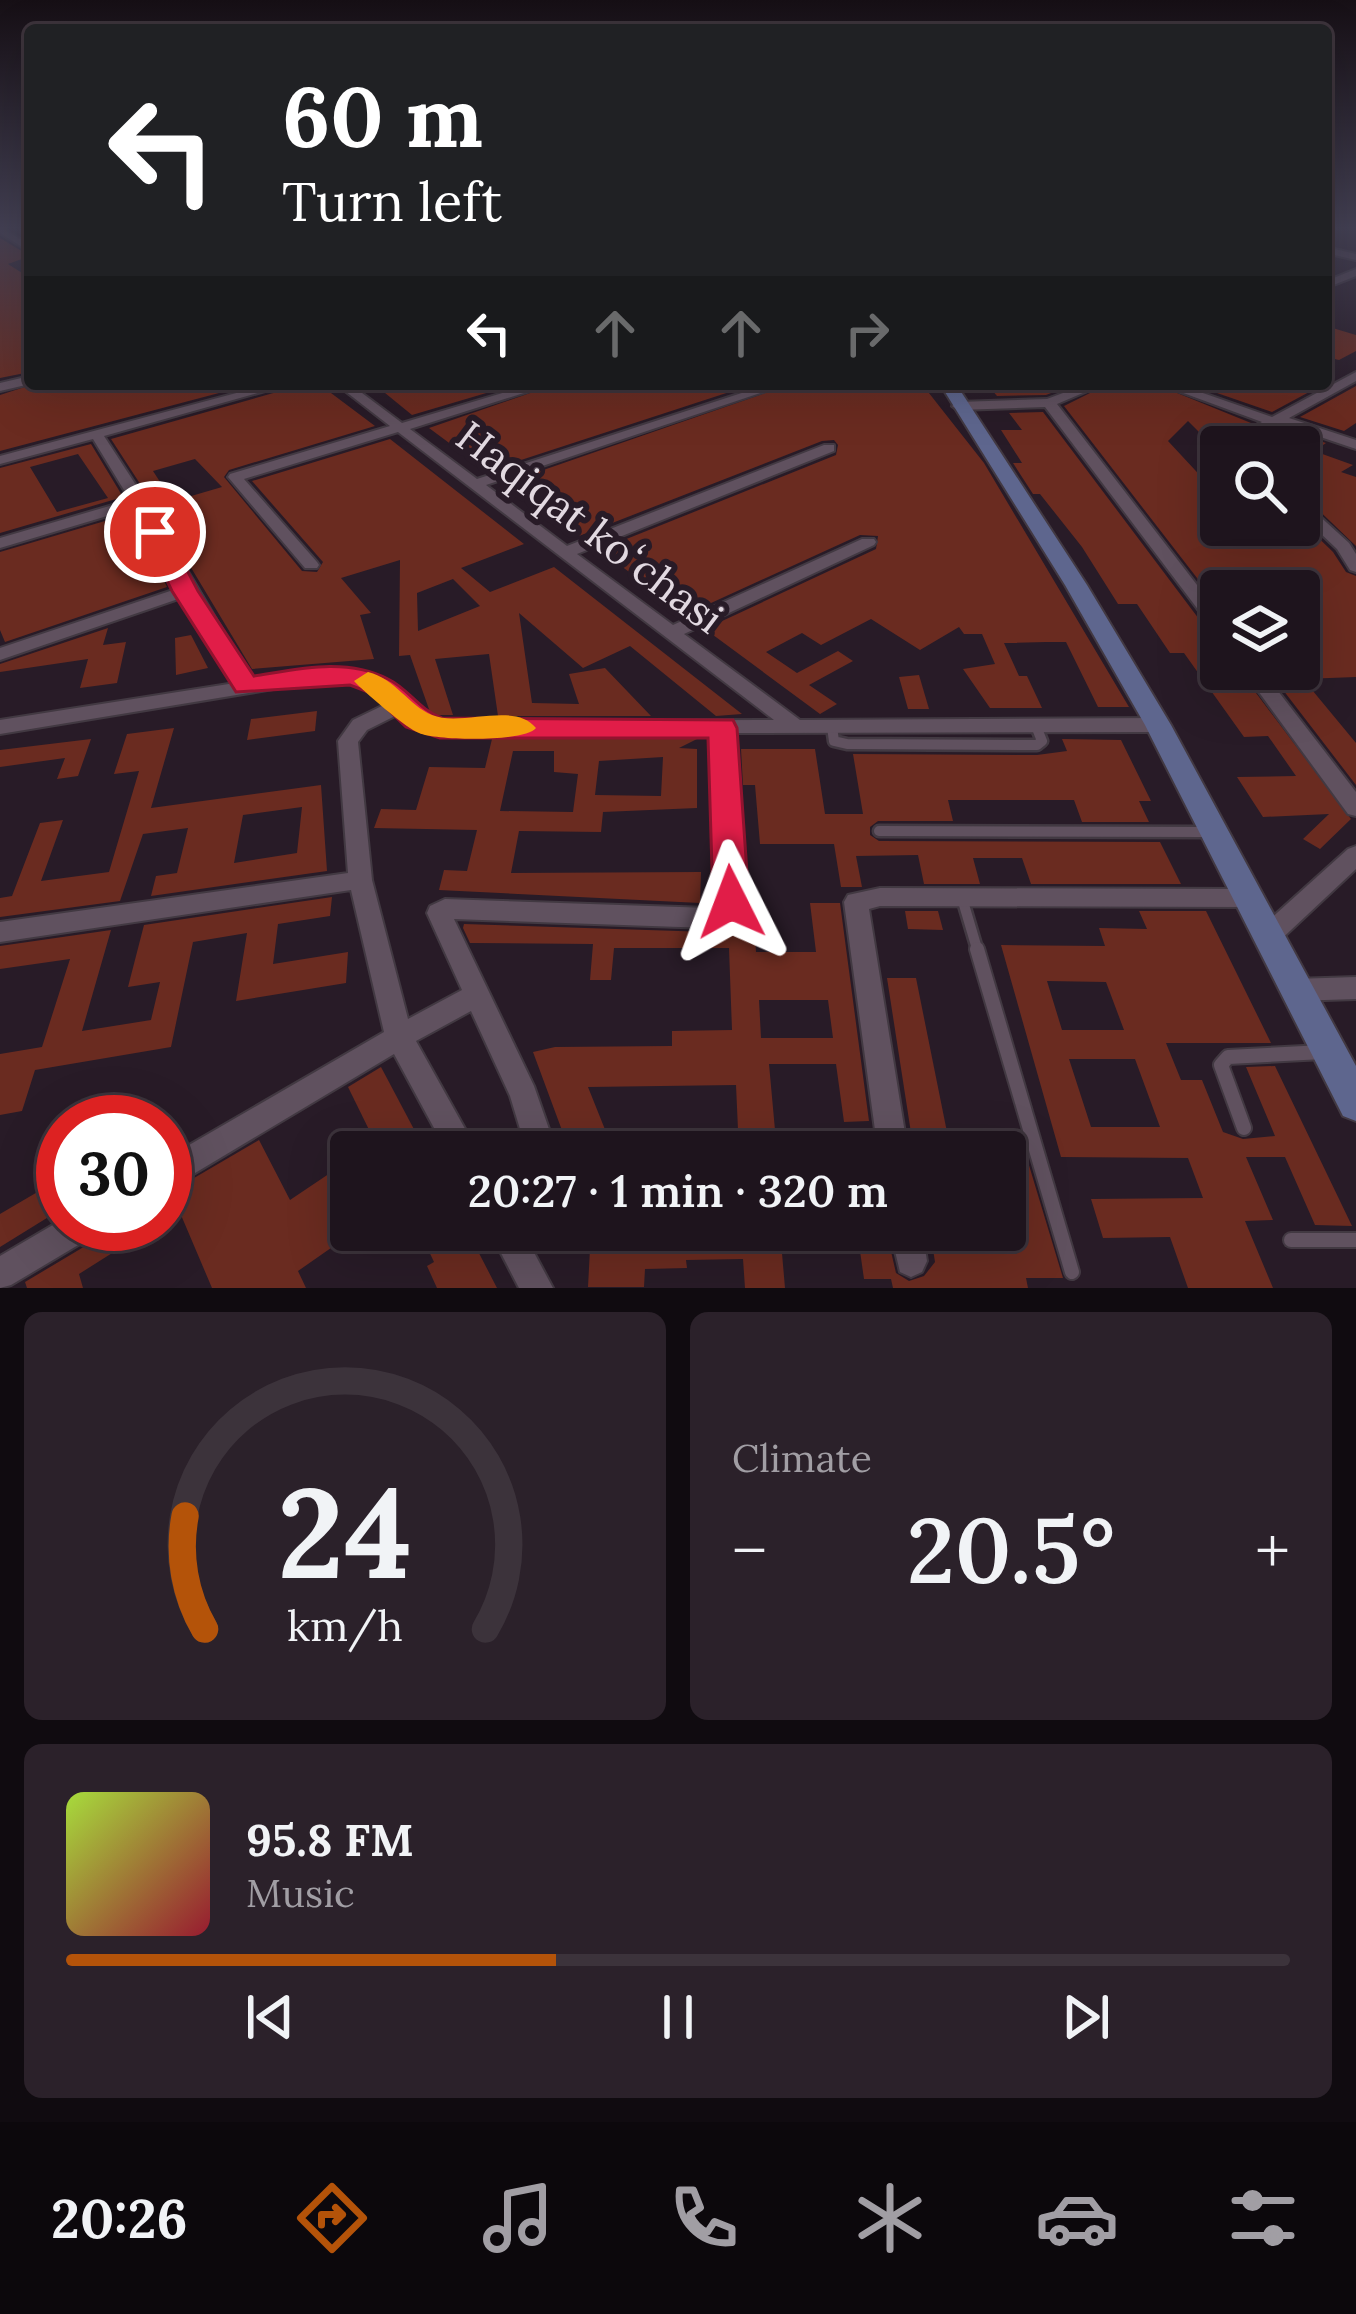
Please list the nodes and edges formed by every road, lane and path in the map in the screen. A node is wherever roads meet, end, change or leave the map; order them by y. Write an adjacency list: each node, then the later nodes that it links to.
1 (262, 390): 13 (street)
2 (350, 390): 12 (street, Haqiqat koʻchasi)
3 (525, 390): 12 (street)
4 (763, 390): 17 (street)
5 (1083, 390): 9 (street)
6 (1184, 390): 10 (street)
7 (1330, 390): 10 (street)
8 (953, 395): 9 (street); 33 (main road)
9 (1049, 403): 27 (street)
10 (1275, 420): 11 (street); 14 (street)
11 (1264, 426)
12 (398, 427): 17 (street, Haqiqat koʻchasi); 24 (street)
13 (97, 435): 16 (street); 18 (street)
14 (1356, 445)
15 (829, 448): 23 (street)
16 (0, 460)
17 (475, 484): 23 (street, Haqiqat koʻchasi)
18 (140, 502): 22 (street); 26 (street)
19 (1320, 520): 20 (street)
20 (1349, 541): 25 (street)
21 (868, 542): 28 (street)
22 (0, 543)
23 (565, 553): 28 (street, Haqiqat koʻchasi)
24 (311, 565)
25 (1356, 567)
26 (185, 591): 29 (street); 30 (street)
27 (1200, 601)
28 (670, 633): 35 (street, Haqiqat koʻchasi)
29 (0, 654)
30 (246, 686): 32 (street); 34 (street)
31 (1268, 690): 37 (street)
32 (398, 706): 36 (street); 41 (street)
33 (1158, 724): 35 (street); 39 (main road)
34 (0, 727)
35 (795, 727): 36 (street)
36 (722, 728): 48 (street)
37 (1356, 808)
38 (879, 831): 39 (lane)
39 (1212, 832): 43 (main road)
40 (1356, 855): 45 (street)
41 (360, 880): 44 (street); 49 (street)
42 (962, 898): 43 (street); 55 (street); 61 (lane)
43 (1248, 898): 45 (main road)
44 (0, 932)
45 (1266, 938): 47 (main road)
46 (1356, 988): 47 (street)
47 (1294, 990): 50 (main road)
48 (478, 994): 49 (street); 54 (street)
49 (399, 1036): 53 (street); 56 (street)
50 (1329, 1051): 51 (main road); 52 (lane)
51 (1356, 1102)
52 (1244, 1128)
53 (451, 1131)
54 (535, 1131)
55 (890, 1131)
56 (192, 1160)
57 (1292, 1240): 58 (lane)
58 (1356, 1240)
59 (38, 1251): 62 (street)
60 (517, 1251): 63 (street)
61 (1072, 1272)
62 (0, 1274)
63 (537, 1288)

